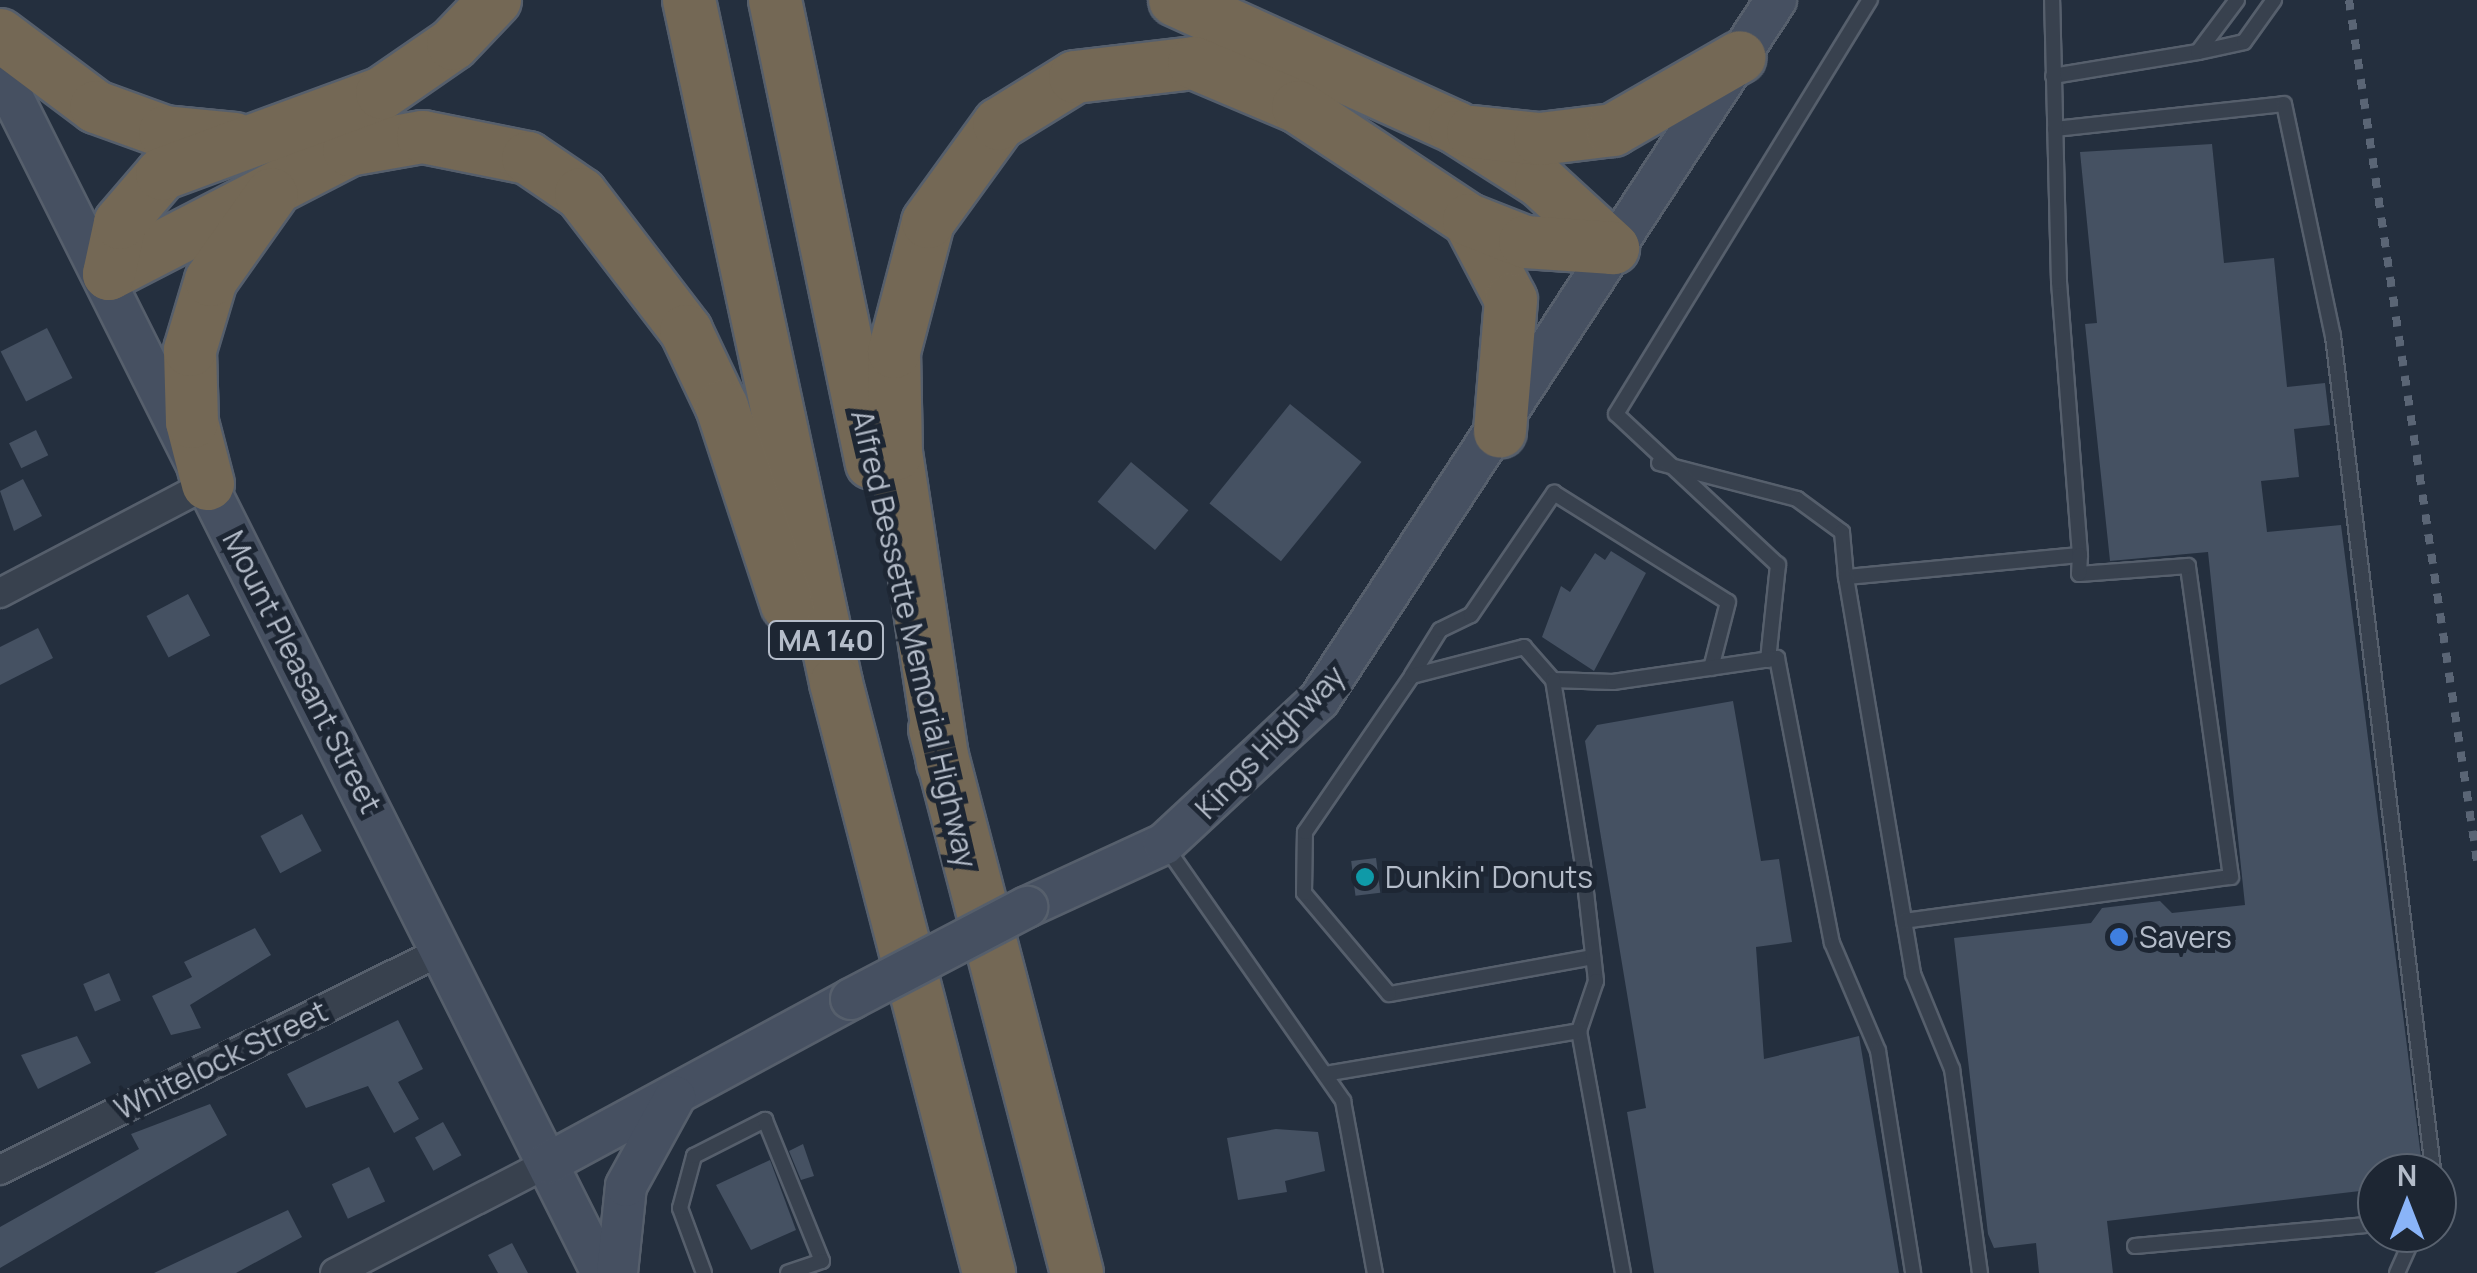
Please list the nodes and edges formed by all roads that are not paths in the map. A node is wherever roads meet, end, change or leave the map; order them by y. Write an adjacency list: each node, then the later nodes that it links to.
1 (494, 0): 17 (highway)
2 (690, 0): 34 (highway, MA 140)
3 (775, 0): 32 (highway, Alfred Bessette Memorial Highway / MA 140)
4 (1175, 0): 15 (highway)
5 (1776, 0): 12 (main road, Kings Highway)
6 (1870, 0): 23 (lane)
7 (2052, 0): 14 (lane)
8 (2238, 0): 11 (lane)
9 (2274, 0): 11 (lane)
10 (0, 35): 17 (highway)
11 (2198, 52): 14 (lane)
12 (1740, 58): 15 (highway); 20 (main road, Kings Highway)
13 (0, 72): 21 (main road, Mount Pleasant Street)
14 (2053, 76): 16 (lane)
15 (1455, 127): 20 (highway)
16 (2056, 129): 25 (lane); 41 (lane)
17 (257, 137): 21 (highway)
18 (314, 164): 21 (highway); 24 (highway); 34 (highway)
19 (1469, 220): 20 (highway); 22 (highway); 32 (highway)
20 (1614, 248): 22 (main road, Kings Highway)
21 (109, 274): 24 (main road, Mount Pleasant Street)
22 (1500, 432): 33 (main road, Kings Highway)
23 (1659, 463): 26 (lane); 28 (lane)
24 (208, 484): 27 (street); 36 (main road, Mount Pleasant Street)
25 (2080, 555): 26 (lane); 35 (lane)
26 (1846, 577): 35 (lane)
27 (0, 593)
28 (1768, 660): 29 (lane); 55 (lane)
29 (1712, 668): 30 (lane); 31 (lane)
30 (1412, 676): 31 (lane); 37 (lane)
31 (1553, 680): 37 (lane)
32 (943, 763): 52 (highway, Alfred Bessette Memorial Highway / MA 140)
33 (1164, 844): 39 (lane); 40 (main road, Kings Highway, bridge)
34 (878, 859): 51 (highway, MA 140)
35 (1904, 921): 56 (lane)
36 (442, 952): 42 (main road, Mount Pleasant Street); 43 (street, Whitelock Street)
37 (1593, 957): 38 (lane)
38 (1579, 1031): 39 (lane); 54 (lane)
39 (1325, 1074): 53 (lane)
40 (677, 1093): 42 (main road, Kings Highway); 48 (main road)
41 (2431, 1153)
42 (548, 1162): 46 (street); 47 (main road, Mount Pleasant Street)
43 (0, 1170)
44 (2357, 1226): 45 (lane)
45 (2135, 1246)
46 (335, 1273)
47 (602, 1273)
48 (617, 1273)
49 (704, 1273): 50 (lane)
50 (788, 1273)
51 (989, 1273)
52 (1077, 1273)
53 (1375, 1273)
54 (1624, 1273)
55 (1913, 1273)
56 (1980, 1273)

